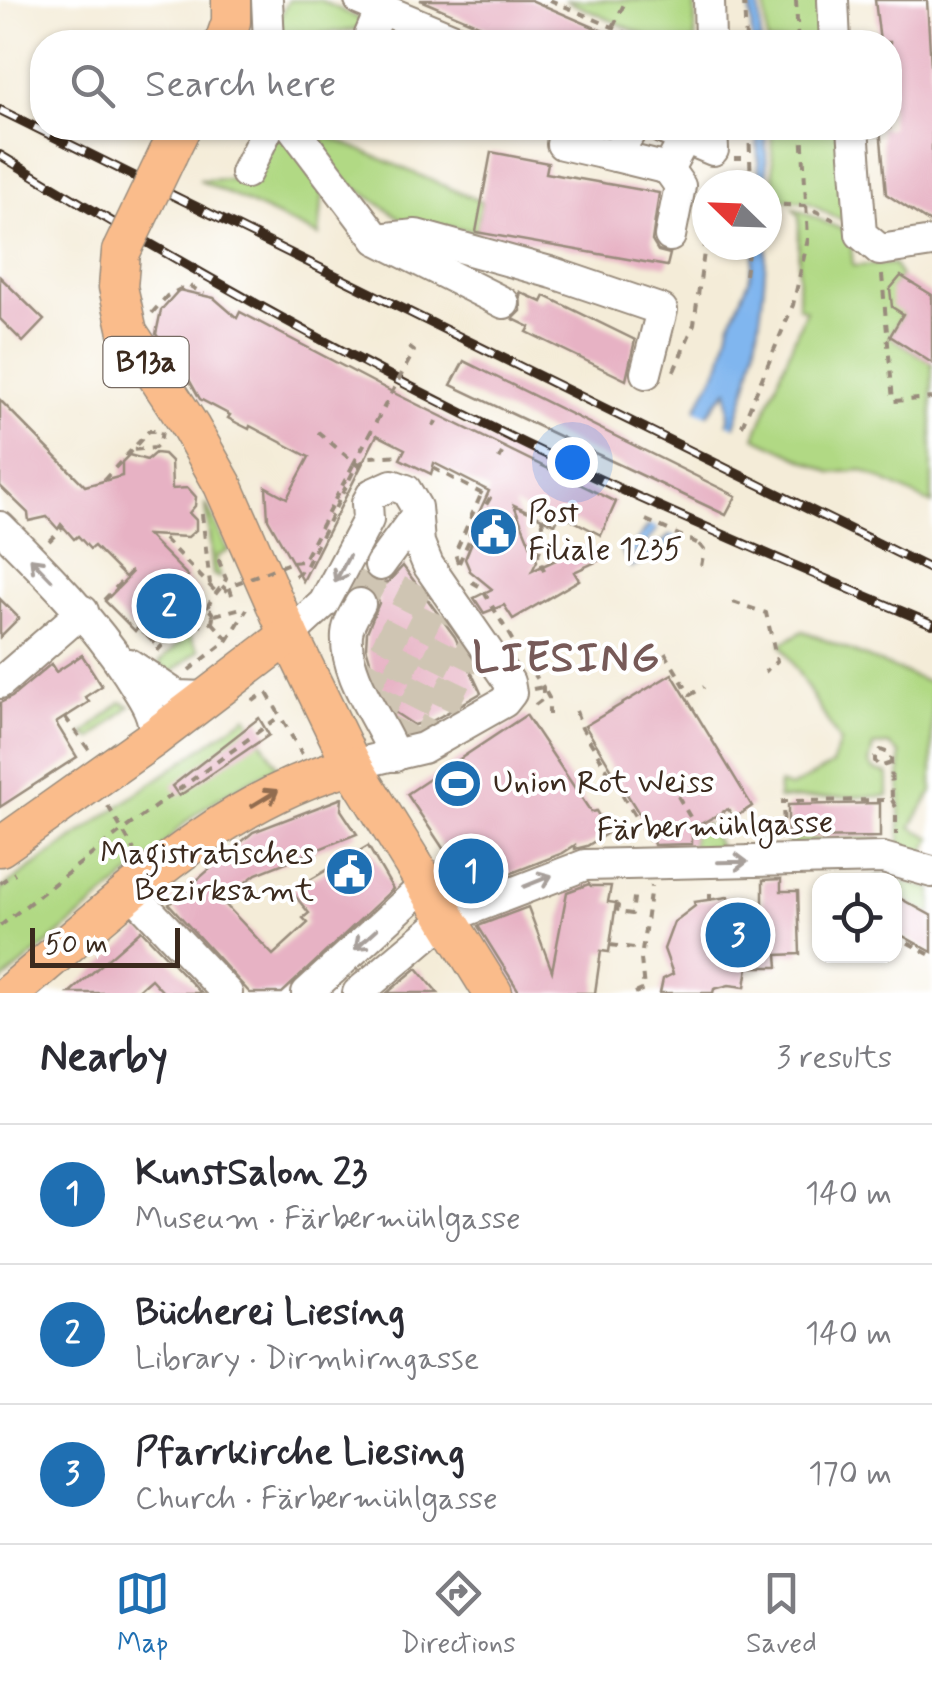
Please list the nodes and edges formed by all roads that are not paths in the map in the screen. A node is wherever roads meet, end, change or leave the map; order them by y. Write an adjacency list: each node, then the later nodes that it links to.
1 (212, 0): 7 (main road)
2 (231, 0): 8 (main road)
3 (267, 0): 9 (street)
4 (709, 0): 12 (street)
5 (833, 0): 13 (street)
6 (380, 5): 10 (street); 11 (street)
7 (213, 30)
8 (228, 30)
9 (268, 30)
10 (371, 30)
11 (435, 30)
12 (710, 30)
13 (834, 30)
14 (262, 140): 23 (street)
15 (302, 140): 25 (street)
16 (625, 140): 21 (street)
17 (689, 140): 22 (street)
18 (855, 140): 26 (street)
19 (174, 141): 35 (main road, B13a, bridge)
20 (562, 144): 21 (street)
21 (615, 156): 22 (street)
22 (668, 169): 24 (street)
23 (246, 173)
24 (670, 236)
25 (376, 238): 27 (street); 28 (street)
26 (932, 242)
27 (504, 303)
28 (659, 375)
29 (368, 520): 30 (street); 30 (street); 35 (street, one-way to 35)
30 (411, 524): 32 (street); 40 (street)
31 (0, 527): 34 (street, one-way to 31)
32 (380, 564)
33 (360, 604): 40 (street)
34 (92, 607): 36 (street); 37 (street)
35 (289, 636): 38 (main road); 41 (main road, B13a)
36 (117, 655): 38 (street); 39 (street)
37 (0, 683)
38 (206, 697): 39 (main road)
39 (155, 738): 42 (main road)
40 (396, 756): 41 (street)
41 (334, 769): 44 (main road, one-way to 41); 45 (main road)
42 (0, 847)
43 (932, 872): 46 (street, Färbermühlgasse, one-way to 43)
44 (141, 885): 47 (main road); 48 (street)
45 (425, 885): 46 (main road); 49 (street, one-way to 49)
46 (447, 918): 50 (street, Färbermühlgasse); 51 (main road)
47 (10, 993)
48 (227, 993)
49 (306, 993)
50 (358, 993)
51 (493, 993)

